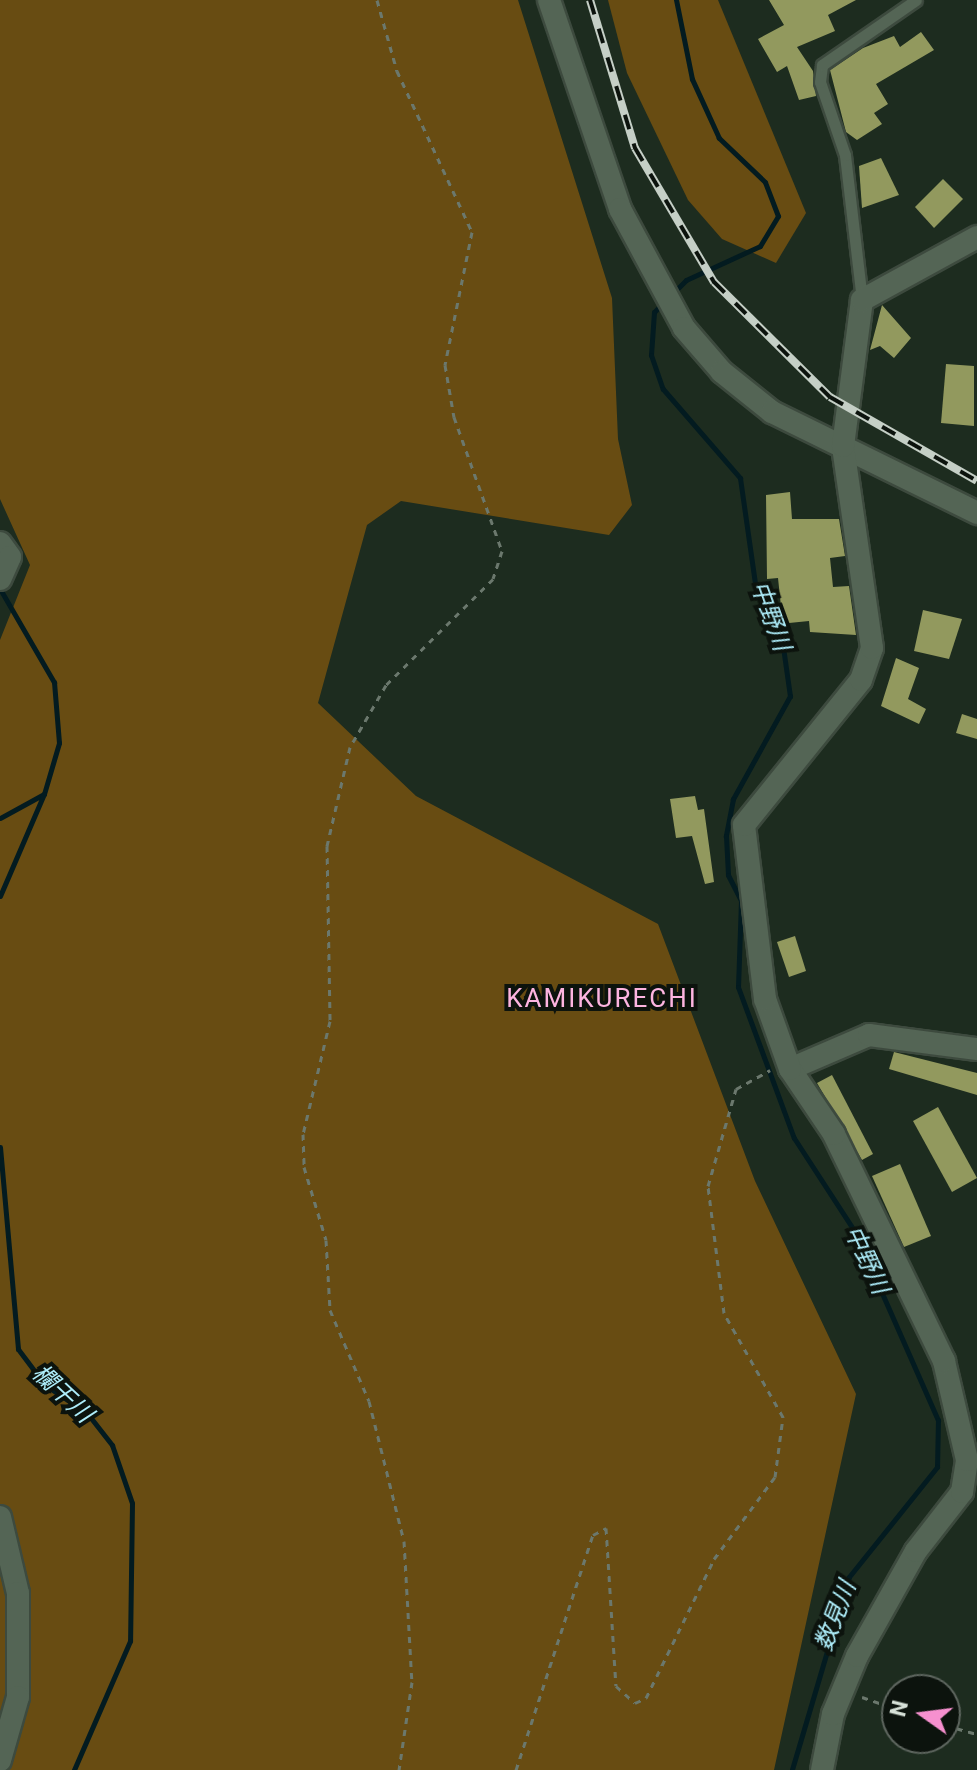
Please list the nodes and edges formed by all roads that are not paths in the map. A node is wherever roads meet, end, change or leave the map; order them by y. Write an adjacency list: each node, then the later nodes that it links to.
1 (549, 0): 5 (street)
2 (916, 0): 4 (lane)
3 (977, 237): 4 (street)
4 (862, 300): 5 (street)
5 (843, 446): 6 (street); 10 (street)
6 (977, 513)
7 (0, 543): 8 (street)
8 (0, 579)
9 (977, 1049): 10 (street)
10 (790, 1069): 13 (street)
11 (0, 1517): 12 (street)
12 (0, 1760)
13 (822, 1770)

